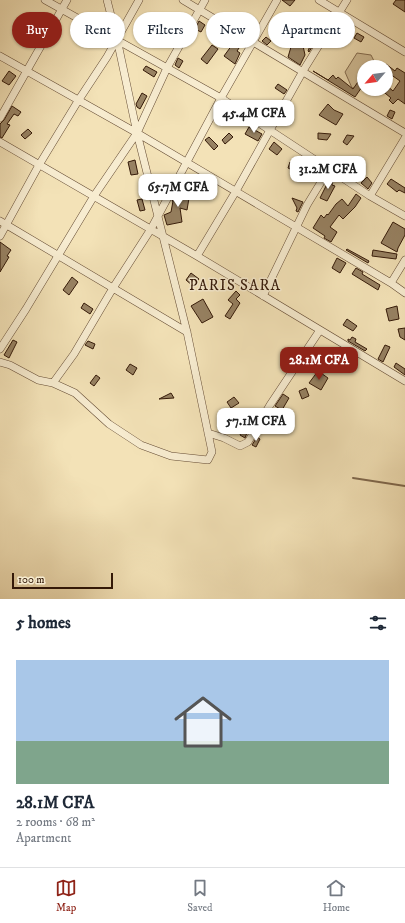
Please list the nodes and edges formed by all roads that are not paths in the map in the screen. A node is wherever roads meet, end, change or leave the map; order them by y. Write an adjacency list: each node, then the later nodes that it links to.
1 (45, 0): 10 (street)
2 (67, 0): 10 (street)
3 (107, 0): 12 (street)
4 (140, 0): 18 (street)
5 (182, 0): 11 (street)
6 (205, 0): 11 (street)
7 (277, 0): 19 (street)
8 (319, 0): 13 (street)
9 (347, 0): 14 (street)
10 (62, 8): 15 (street); 29 (street)
11 (199, 11): 16 (street); 28 (street)
12 (110, 12)
13 (337, 12)
14 (340, 12)
15 (70, 13)
16 (206, 15)
17 (355, 22): 26 (street)
18 (125, 25)
19 (260, 29)
20 (125, 44): 28 (street)
21 (260, 47): 30 (street)
22 (112, 48): 32 (street)
23 (119, 48): 35 (street)
24 (249, 48): 31 (street)
25 (317, 48): 30 (street)
26 (405, 52)
27 (0, 56): 29 (street)
28 (167, 68): 31 (street); 35 (street)
29 (27, 71): 32 (street); 33 (street)
30 (303, 71): 34 (street); 36 (street)
31 (221, 98): 34 (street); 39 (street)
32 (78, 101): 35 (street); 40 (street)
33 (0, 118)
34 (270, 130): 41 (street); 42 (street)
35 (137, 133): 39 (street); 43 (street); 45 (street)
36 (405, 133)
37 (405, 138): 44 (street)
38 (0, 142): 40 (street)
39 (187, 163): 42 (street); 45 (street)
40 (39, 165): 43 (street); 48 (street)
41 (329, 169): 44 (street); 49 (street)
42 (236, 191): 49 (street); 54 (street)
43 (94, 196): 50 (street); 53 (street)
44 (370, 196): 46 (street)
45 (158, 216): 50 (street); 52 (street)
46 (405, 216)
47 (0, 221): 48 (street)
48 (7, 225): 51 (street); 53 (street)
49 (296, 227): 56 (street); 59 (street)
50 (151, 229): 52 (street); 57 (street)
51 (0, 236)
52 (163, 237): 54 (street); 61 (street)
53 (58, 256): 57 (street); 62 (street)
54 (197, 256): 59 (street)
55 (405, 260): 56 (street)
56 (391, 283): 58 (street)
57 (113, 288): 61 (street); 65 (street)
58 (405, 293)
59 (263, 296): 60 (street)
60 (320, 330): 64 (street); 66 (street)
61 (187, 332): 66 (street)
62 (0, 348)
63 (0, 362): 65 (street)
64 (405, 381)
65 (53, 383): 66 (street)
66 (208, 433)

